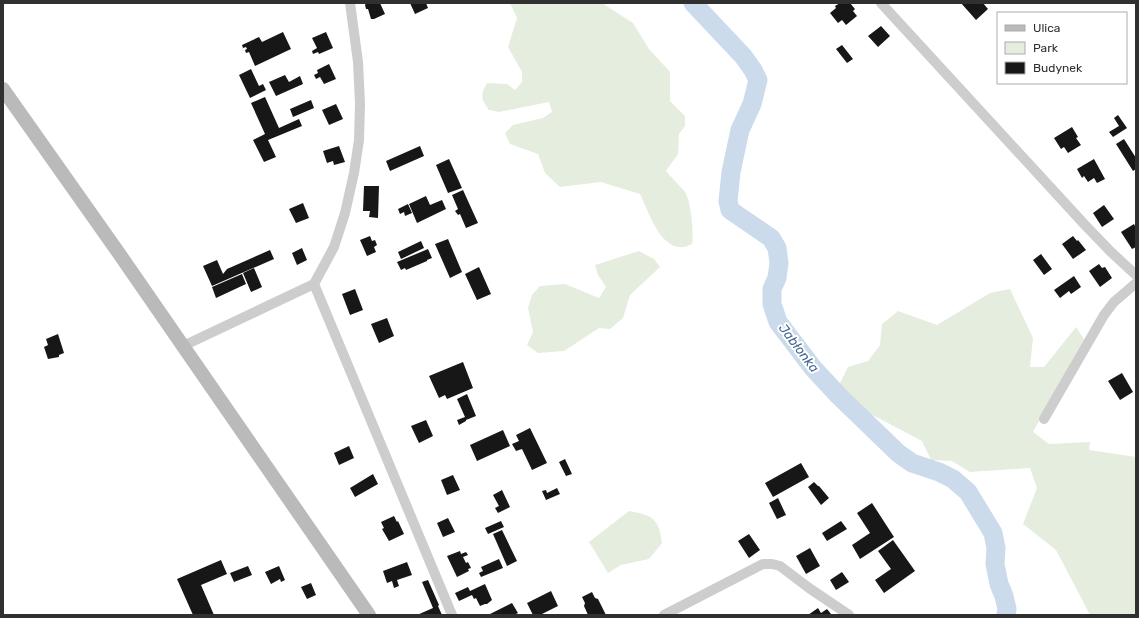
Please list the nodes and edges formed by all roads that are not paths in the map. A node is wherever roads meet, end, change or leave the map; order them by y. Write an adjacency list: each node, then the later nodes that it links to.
1 (350, 3): 6 (street)
2 (881, 3): 4 (street)
3 (3, 89): 7 (main road)
4 (1136, 275)
5 (1136, 283): 8 (street)
6 (314, 284): 7 (street); 10 (street)
7 (183, 346): 9 (main road)
8 (1044, 419)
9 (369, 615)
10 (452, 615)
11 (664, 615): 12 (street)
12 (849, 615)

